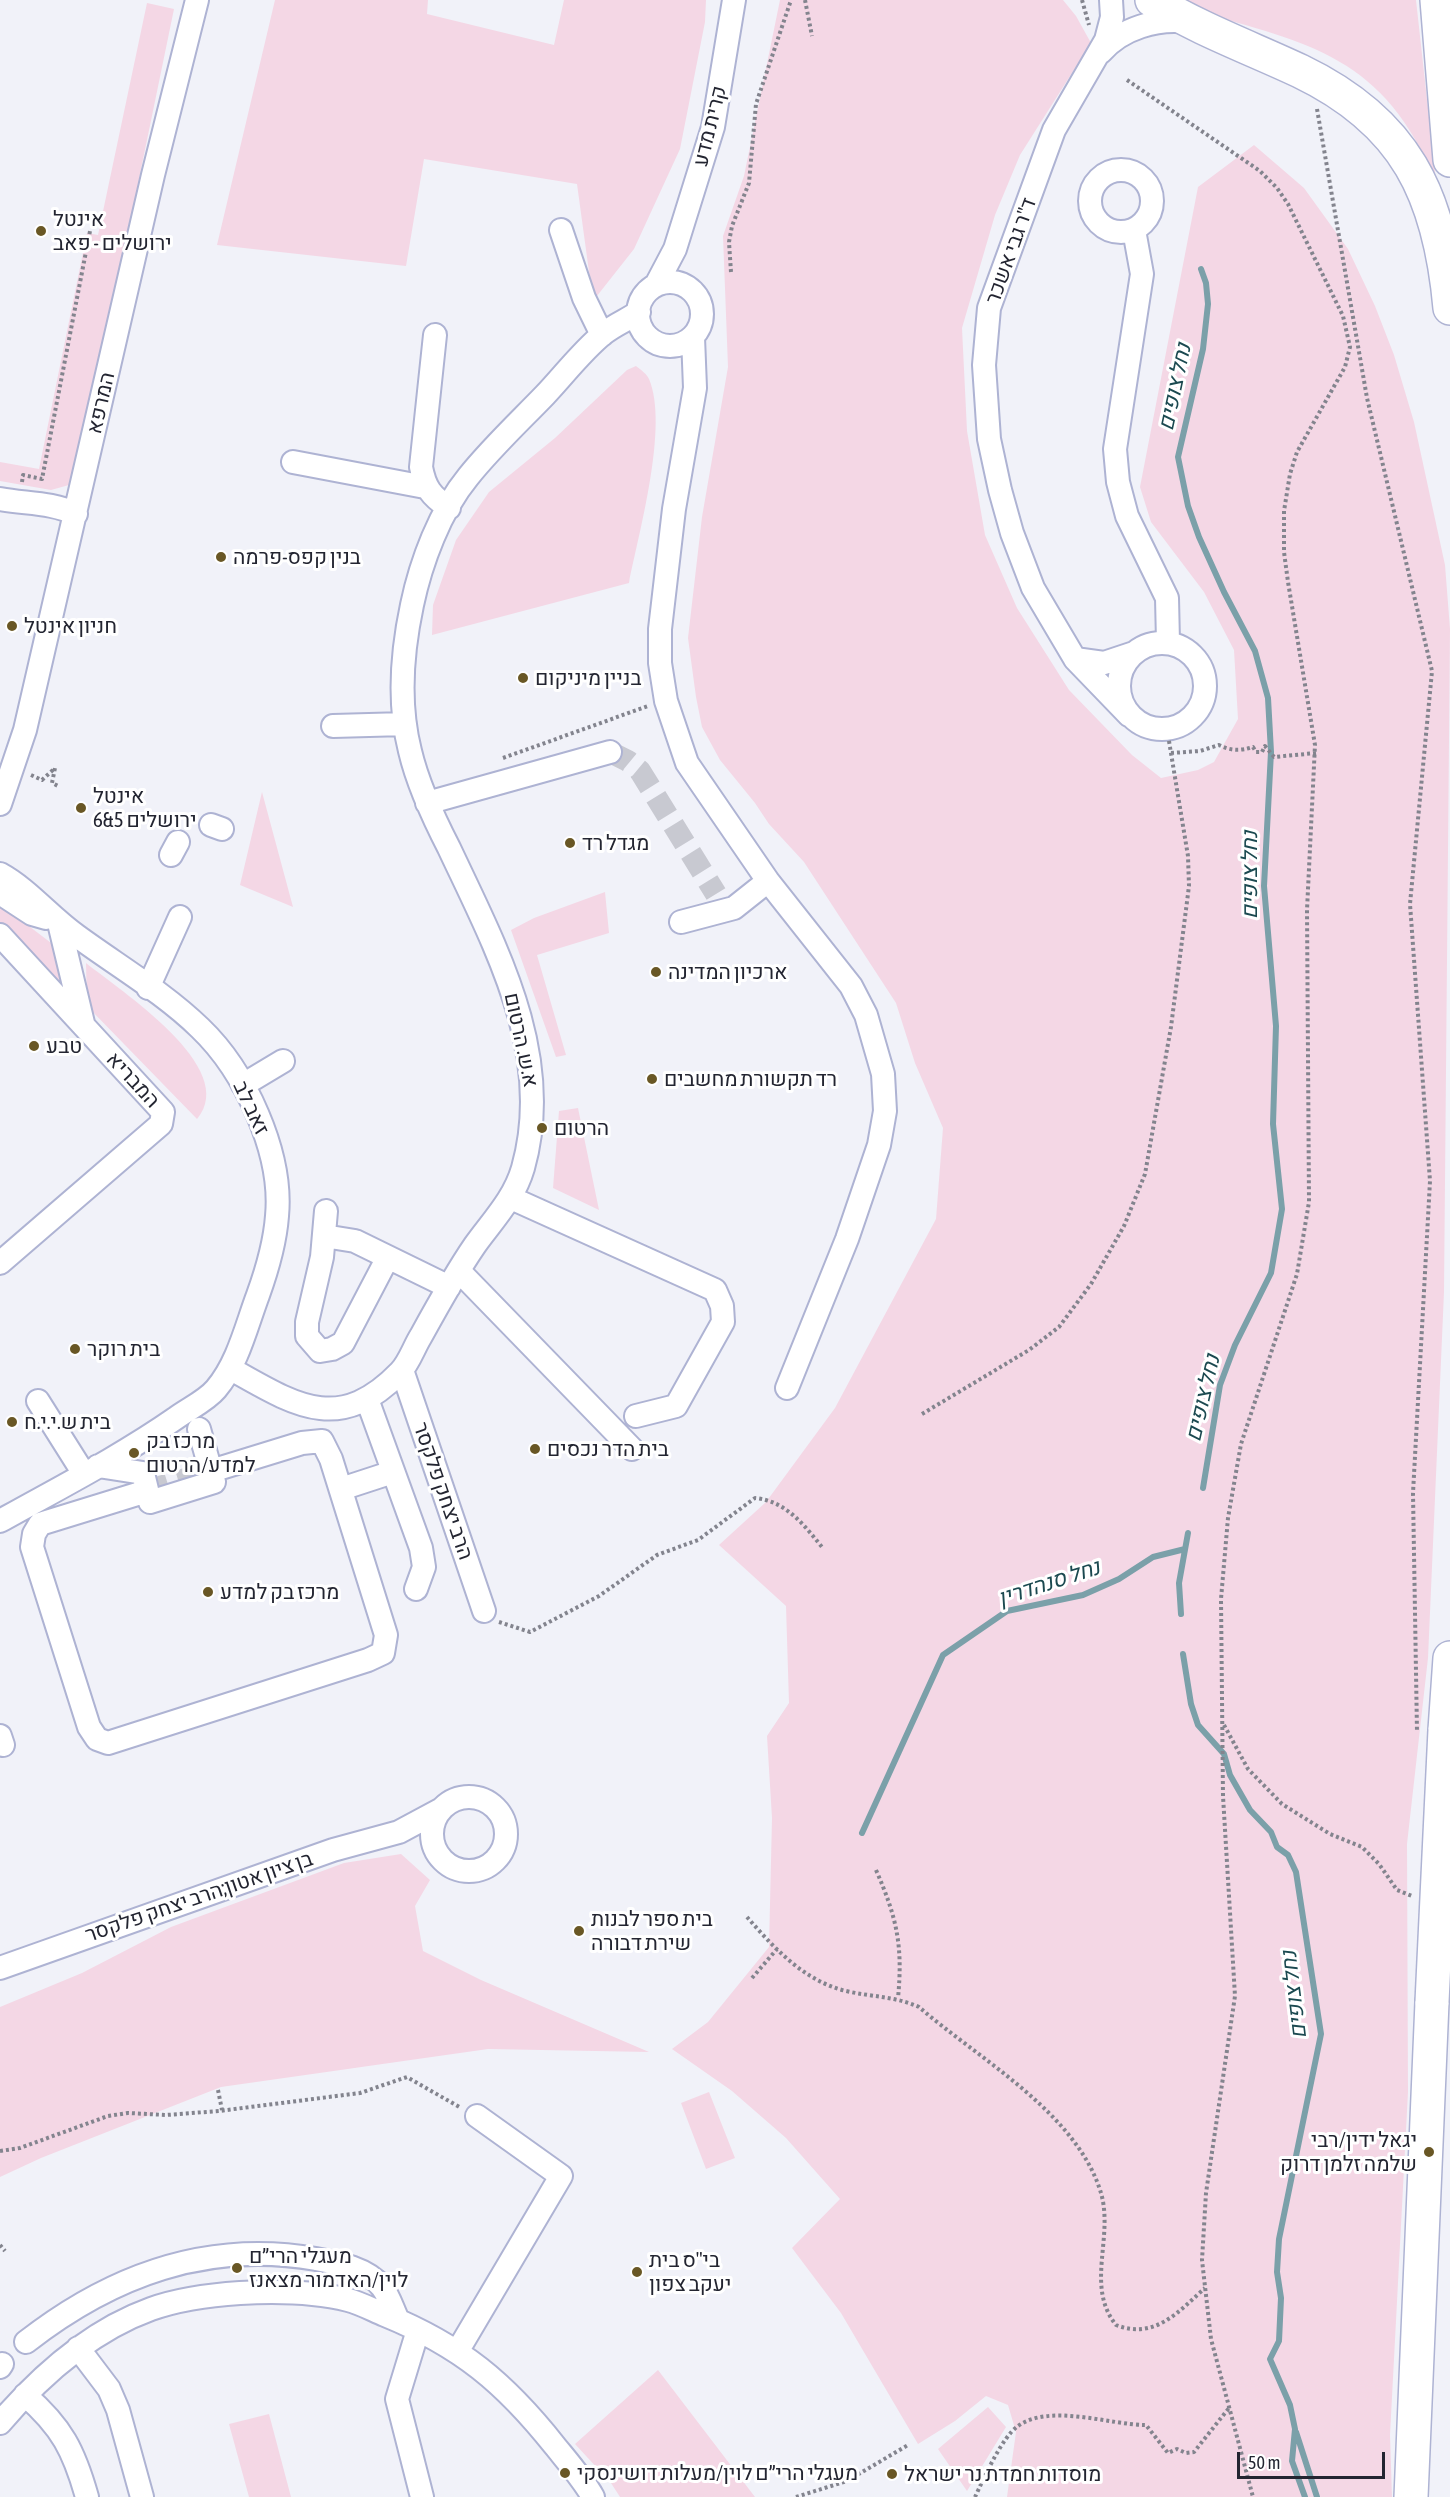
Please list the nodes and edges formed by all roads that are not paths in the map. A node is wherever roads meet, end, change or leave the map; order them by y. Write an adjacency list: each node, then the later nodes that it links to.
1 (197, 0): 25 (street, המרפא)
2 (734, 0): 11 (street, קרית מדע)
3 (1111, 0): 7 (street, ד"ר גבי אשכר)
4 (1152, 0): 6 (highway)
5 (1437, 0): 8 (highway)
6 (1192, 22): 7 (street, ד"ר גבי אשכר); 14 (highway)
7 (1098, 55): 28 (street, ד"ר גבי אשכר)
8 (1450, 160)
9 (561, 230): 16 (street)
10 (1134, 230): 26 (street)
11 (675, 249): 12 (street, קרית מדע); 13 (street, קרית מדע)
12 (682, 284): 13 (street); 18 (street)
13 (657, 285): 15 (street)
14 (1450, 308)
15 (641, 321): 16 (street); 19 (street)
16 (605, 333): 24 (street)
17 (435, 335): 22 (street)
18 (693, 337): 19 (street); 20 (street)
19 (672, 346): 20 (street)
20 (695, 379): 36 (street)
21 (293, 462): 22 (street)
22 (424, 487): 24 (street)
23 (14, 497): 25 (street)
24 (449, 508): 30 (street, א.ש. הרטום)
25 (76, 514): 34 (street, המרפא)
26 (1168, 642): 27 (street); 29 (street)
27 (1134, 652): 28 (street); 29 (street)
28 (1075, 659): 29 (street, ד"ר גבי אשכר)
29 (1129, 715)
30 (405, 724): 31 (street); 33 (street, א.ש. הרטום)
31 (333, 726)
32 (610, 752): 33 (street)
33 (427, 802): 46 (street, א.ש. הרטום)
34 (0, 804)
35 (0, 874): 40 (street, זאב לב)
36 (768, 881): 39 (street); 54 (street)
37 (0, 893): 40 (street, זאב לב)
38 (180, 917): 42 (street)
39 (681, 922)
40 (58, 923): 42 (street, זאב לב); 43 (street)
41 (0, 936): 43 (street, המבריא)
42 (148, 988): 45 (street, זאב לב)
43 (83, 1026): 50 (street, המבריא)
44 (283, 1060): 45 (street)
45 (243, 1085): 52 (street, זאב לב)
46 (511, 1198): 51 (street, א.ש. הרטום); 57 (street)
47 (326, 1211): 48 (street)
48 (324, 1236): 49 (street); 49 (street)
49 (388, 1257): 51 (street)
50 (0, 1263)
51 (454, 1279): 53 (street, א.ש. הרטום); 59 (street)
52 (231, 1369): 55 (street, א.ש. הרטום); 60 (street)
53 (402, 1370): 55 (street, א.ש. הרטום); 67 (street, הרב יצחק פלקסר)
54 (787, 1388)
55 (367, 1399): 62 (street)
56 (38, 1401): 60 (street)
57 (636, 1416)
58 (199, 1429): 61 (street)
59 (632, 1449)
60 (91, 1470): 64 (street); 65 (street)
61 (211, 1471): 63 (street); 64 (street)
62 (393, 1472): 63 (street); 66 (street)
63 (341, 1489): 64 (street)
64 (147, 1491)
65 (0, 1521)
66 (416, 1589)
67 (484, 1611)
68 (1450, 1658): 73 (highway, bridge)
69 (440, 1810): 70 (street, בן ציון אטון;הרב יצחק פלקסר); 71 (street); 71 (street)
70 (399, 1832): 71 (street); 72 (street, בן ציון אטון;הרב יצחק פלקסר)
71 (433, 1845)
72 (0, 1968)
73 (1444, 2004): 85 (highway)
74 (477, 2116): 78 (street)
75 (408, 2325): 76 (street); 77 (street); 78 (street); 83 (street)
76 (26, 2342)
77 (78, 2348): 79 (street); 82 (street)
78 (458, 2352): 84 (street)
79 (26, 2395): 80 (street); 81 (street)
80 (0, 2422)
81 (87, 2497)
82 (142, 2497)
83 (422, 2497)
84 (593, 2497)
85 (1412, 2497)

